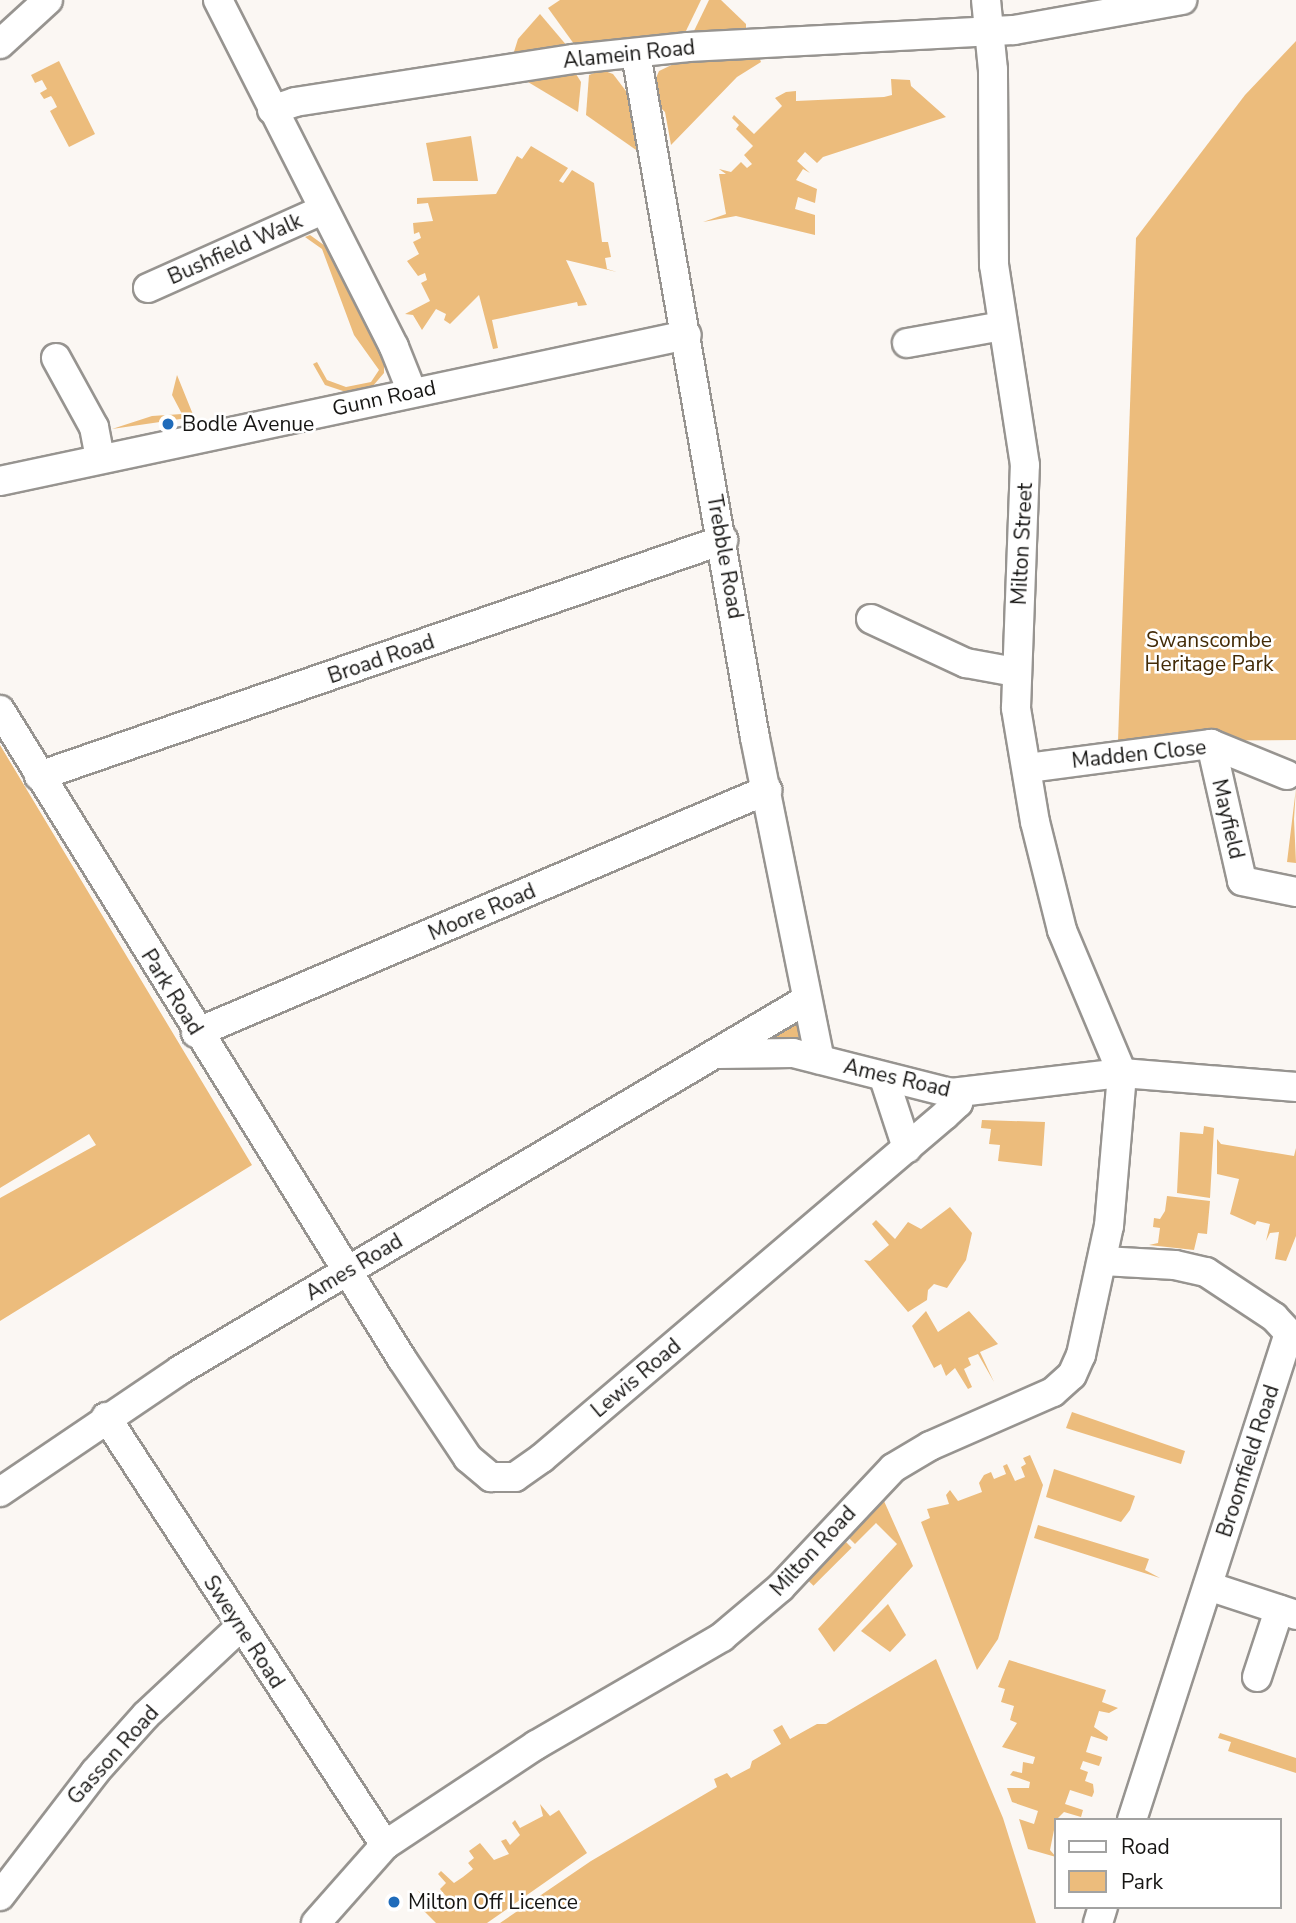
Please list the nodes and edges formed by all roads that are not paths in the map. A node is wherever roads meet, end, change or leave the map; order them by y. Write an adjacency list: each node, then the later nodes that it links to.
1 (48, 0): 6 (street)
2 (218, 0): 8 (street)
3 (986, 0): 5 (street, Milton Street)
4 (1182, 0): 5 (street, Alamein Road)
5 (990, 31): 7 (street, Alamein Road); 11 (street, Milton Street)
6 (0, 44)
7 (636, 54): 8 (street, Alamein Road); 12 (street, Trebble Road)
8 (272, 110): 9 (street)
9 (322, 210): 10 (street, Bushfield Walk); 15 (street)
10 (148, 288)
11 (1002, 326): 13 (street); 20 (street, Milton Street)
12 (687, 335): 15 (street, Gunn Road); 18 (street, Trebble Road)
13 (907, 343)
14 (56, 358): 16 (street)
15 (412, 392): 16 (street, Gunn Road)
16 (100, 458): 17 (street, Gunn Road)
17 (0, 481)
18 (723, 540): 25 (street, Broad Road); 26 (street, Trebble Road)
19 (871, 619): 20 (street)
20 (1015, 672): 23 (street, Milton Street)
21 (0, 710): 25 (street, Park Road)
22 (1211, 744): 23 (street, Madden Close); 24 (street, Madden Close); 27 (street, Mayfield)
23 (1028, 768): 32 (street, Milton Street)
24 (1287, 775)
25 (39, 776): 29 (street, Park Road)
26 (767, 790): 28 (street, Trebble Road); 29 (street, Moore Road)
27 (1296, 892)
28 (806, 1000): 30 (street, Ames Road); 31 (street, Trebble Road)
29 (196, 1033): 38 (street, Park Road)
30 (716, 1054): 31 (street, Ames Road); 38 (street, Ames Road)
31 (820, 1060): 33 (street, Ames Road)
32 (1122, 1073): 34 (street, Ames Road); 35 (street, Ames Road); 37 (street, Milton Road)
33 (884, 1078): 35 (street, Ames Road); 36 (street)
34 (1296, 1087)
35 (960, 1093): 36 (street, Lewis Road)
36 (907, 1148): 38 (street, Lewis Road)
37 (1103, 1262): 41 (street, Broomfield Road); 46 (street, Milton Road)
38 (346, 1272): 39 (street, Ames Road)
39 (106, 1417): 40 (street, Ames Road); 43 (street, Sweyne Road)
40 (0, 1492)
41 (1208, 1586): 42 (street); 45 (street, Broomfield Road)
42 (1287, 1613): 44 (street)
43 (240, 1627): 46 (street, Sweyne Road); 47 (street, Gasson Road)
44 (1257, 1677)
45 (1133, 1818)
46 (384, 1845): 48 (street, Milton Road)
47 (0, 1896)
48 (316, 1923)

